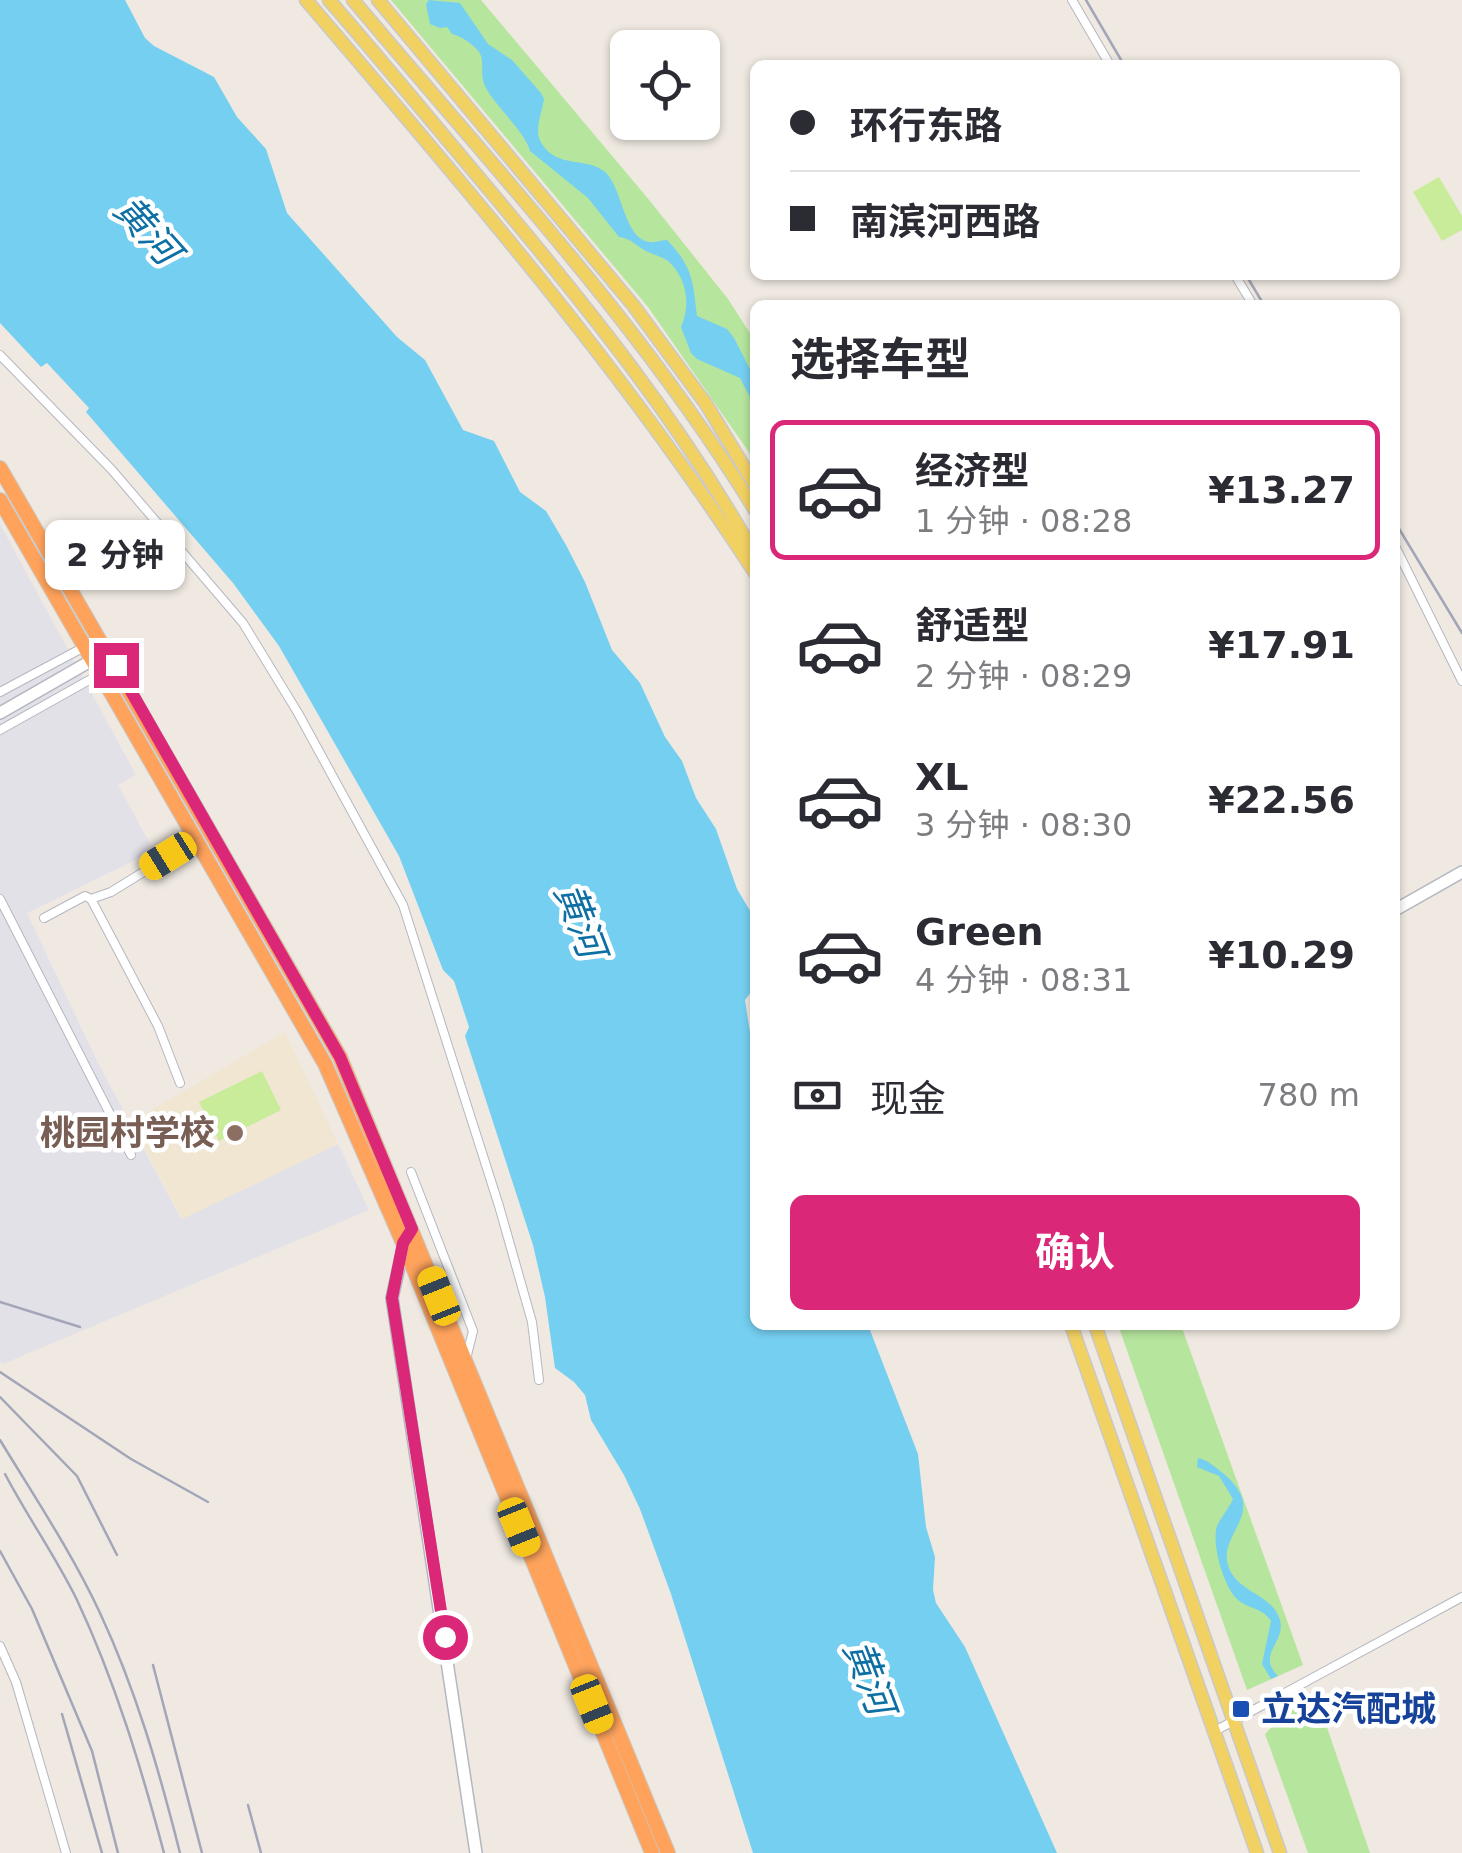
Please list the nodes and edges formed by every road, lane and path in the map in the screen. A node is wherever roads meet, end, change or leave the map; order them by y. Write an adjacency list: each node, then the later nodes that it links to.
1 (306, 0): 14 (main road)
2 (329, 0): 12 (main road)
3 (353, 0): 11 (main road)
4 (378, 0): 9 (main road)
5 (1072, 0): 6 (street)
6 (1107, 60)
7 (0, 354): 34 (street)
8 (0, 468): 15 (highway)
9 (750, 477)
10 (0, 500): 15 (highway)
11 (750, 502)
12 (750, 547)
13 (1400, 556): 16 (street)
14 (750, 566)
15 (101, 655): 17 (street); 18 (street); 19 (street); 20 (highway); 29 (highway)
16 (1462, 681)
17 (0, 692)
18 (0, 713)
19 (0, 730)
20 (197, 838): 23 (street); 30 (highway)
21 (1462, 872): 24 (street)
22 (0, 899): 27 (street)
23 (91, 899): 25 (street); 26 (street)
24 (1400, 907)
25 (44, 918)
26 (180, 1083)
27 (131, 1156)
28 (410, 1172): 33 (street)
29 (412, 1229): 30 (street); 33 (highway)
30 (403, 1243): 40 (street); 41 (highway)
31 (1073, 1330): 38 (main road)
32 (1096, 1330): 37 (main road)
33 (466, 1364): 42 (highway)
34 (539, 1380)
35 (1462, 1597): 37 (street)
36 (0, 1646): 39 (street)
37 (1232, 1721): 38 (street); 44 (main road)
38 (1213, 1732): 43 (main road)
39 (66, 1853)
40 (476, 1853)
41 (652, 1853)
42 (668, 1853)
43 (1257, 1853)
44 (1280, 1853)

